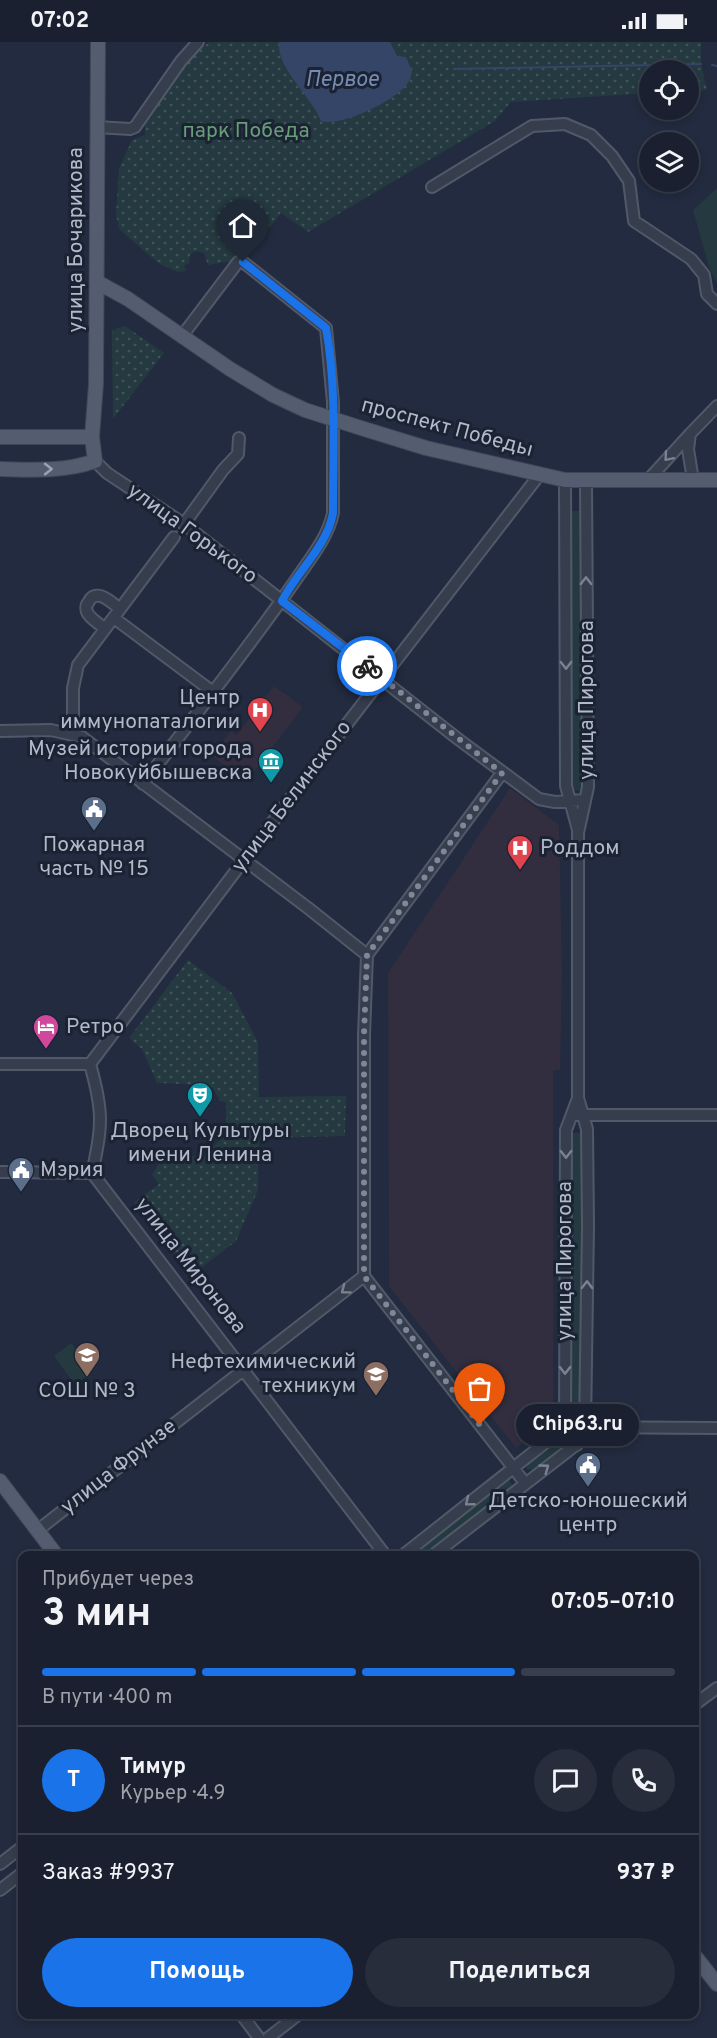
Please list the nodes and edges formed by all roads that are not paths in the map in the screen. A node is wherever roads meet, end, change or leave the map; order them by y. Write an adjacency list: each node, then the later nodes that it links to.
1 (98, 42): 3 (main road, улица Бочарикова)
2 (198, 42): 3 (street)
3 (98, 127): 5 (main road, улица Бочарикова)
4 (432, 187): 6 (street)
5 (97, 282): 7 (main road, проспект Победы); 12 (main road, улица Бочарикова)
6 (717, 304)
7 (182, 336): 9 (main road, проспект Победы); 9 (street)
8 (717, 406): 10 (street)
9 (333, 418): 16 (main road, проспект Победы); 24 (street)
10 (690, 434): 18 (street, one-way to 18); 19 (street)
11 (0, 437): 12 (main road)
12 (92, 437): 14 (main road, улица Бочарикова)
13 (239, 438): 22 (street)
14 (95, 461): 15 (main road, one-way to 14); 22 (street, улица Горького)
15 (0, 469)
16 (540, 474): 17 (main road, проспект Победы); 27 (street, улица Белинского)
17 (565, 480): 21 (main road, проспект Победы); 34 (street, улица Пирогова, one-way to 34)
18 (648, 480): 19 (main road, проспект Победы); 21 (main road, проспект Победы)
19 (693, 480): 20 (main road, проспект Победы)
20 (717, 480)
21 (586, 481): 33 (street, улица Пирогова, one-way to 21)
22 (184, 524): 24 (street, улица Горького)
23 (174, 537): 25 (street)
24 (282, 601): 27 (street, улица Горького); 28 (street)
25 (117, 614): 26 (street); 26 (street); 28 (street)
26 (105, 629): 30 (street)
27 (382, 678): 31 (street, улица Горького); 36 (street, улица Белинского)
28 (213, 692): 32 (street)
29 (0, 731): 30 (street)
30 (74, 734): 32 (street)
31 (502, 773): 34 (street, улица Горького); 37 (street)
32 (143, 784): 36 (street)
33 (584, 800): 34 (street, улица Горького); 35 (street, улица Пирогова)
34 (570, 801): 35 (street, улица Пирогова)
35 (578, 833): 40 (street, улица Пирогова)
36 (244, 860): 37 (street); 39 (street, улица Белинского)
37 (367, 955): 46 (street)
38 (0, 1064): 39 (street)
39 (90, 1064): 45 (street)
40 (578, 1098): 41 (street, улица Пирогова); 42 (street, улица Пирогова)
41 (583, 1114): 42 (street); 43 (street); 49 (street, улица Пирогова, one-way to 41)
42 (571, 1115): 48 (street, улица Пирогова, one-way to 48)
43 (717, 1115)
44 (0, 1172): 45 (street)
45 (92, 1173): 47 (street, улица Миронова)
46 (364, 1276): 47 (street, улица Фрунзе, one-way to 47); 53 (street)
47 (243, 1370): 56 (street, улица Фрунзе); 58 (street, улица Миронова)
48 (565, 1427): 49 (street); 53 (street)
49 (585, 1428): 50 (street); 52 (street)
50 (598, 1428): 51 (street); 52 (street)
51 (717, 1428)
52 (577, 1445): 55 (street, one-way to 52)
53 (513, 1467): 55 (street); 59 (street, one-way to 59)
54 (0, 1481): 56 (main road)
55 (525, 1483): 60 (street)
56 (38, 1530): 57 (main road)
57 (53, 1551)
58 (382, 1551)
59 (408, 1551)
60 (438, 1551)
61 (717, 1688): 62 (street)
62 (699, 1701)
63 (18, 1849): 64 (street)
64 (0, 1864)
65 (18, 1876): 66 (street)
66 (0, 1890)
67 (699, 1961): 68 (main road)
68 (717, 1984)
69 (245, 2019): 71 (street)
70 (293, 2019): 72 (street)
71 (259, 2038)
72 (268, 2038)

